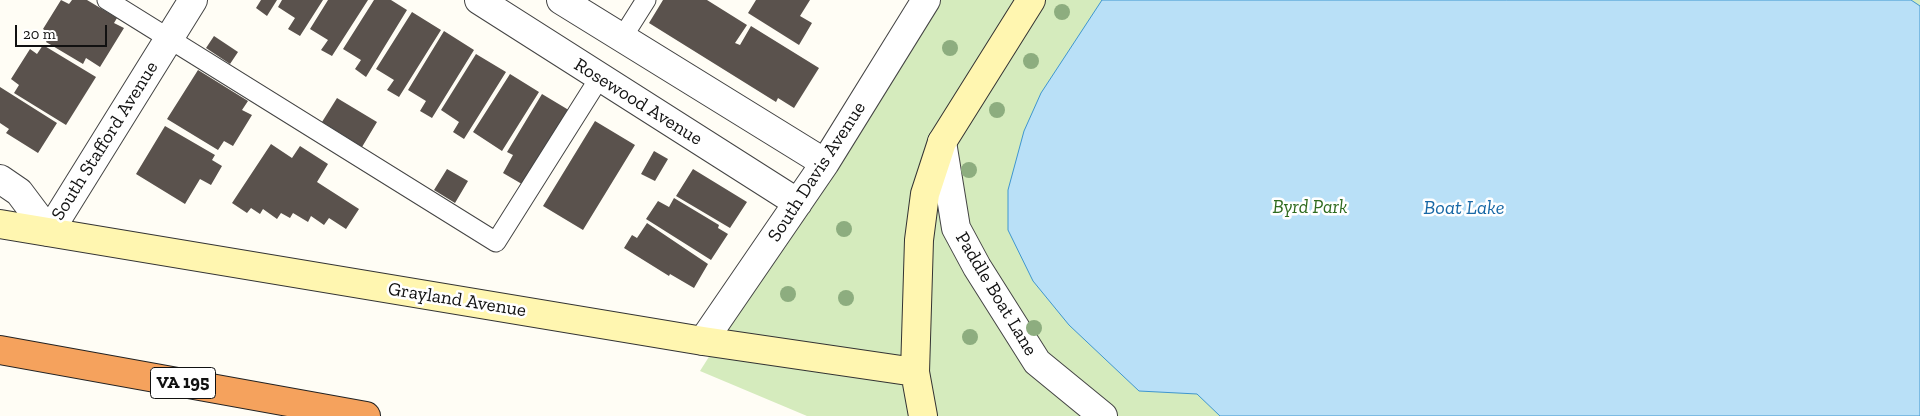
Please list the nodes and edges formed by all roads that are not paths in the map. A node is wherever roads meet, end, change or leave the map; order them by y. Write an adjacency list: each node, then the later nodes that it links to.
1 (107, 0): 9 (lane)
2 (193, 0): 9 (street, South Stafford Avenue)
3 (479, 0): 10 (street, Rosewood Avenue)
4 (561, 0): 8 (street)
5 (646, 0): 8 (lane)
6 (926, 0): 12 (street, South Davis Avenue)
7 (1031, 0): 11 (street)
8 (622, 38): 12 (street)
9 (169, 39): 10 (lane); 16 (street, South Stafford Avenue)
10 (600, 77): 14 (street, Rosewood Avenue)
11 (942, 142): 19 (street); 22 (street, Paddle Boat Lane)
12 (825, 163): 14 (street, South Davis Avenue)
13 (0, 179): 16 (street)
14 (798, 203): 17 (street, South Davis Avenue)
15 (0, 224): 16 (street, Grayland Avenue)
16 (49, 232): 17 (street, Grayland Avenue)
17 (704, 341): 19 (street, Grayland Avenue)
18 (0, 350): 20 (highway, VA 195)
19 (915, 372): 21 (street)
20 (366, 416)
21 (924, 416)
22 (1103, 416)

